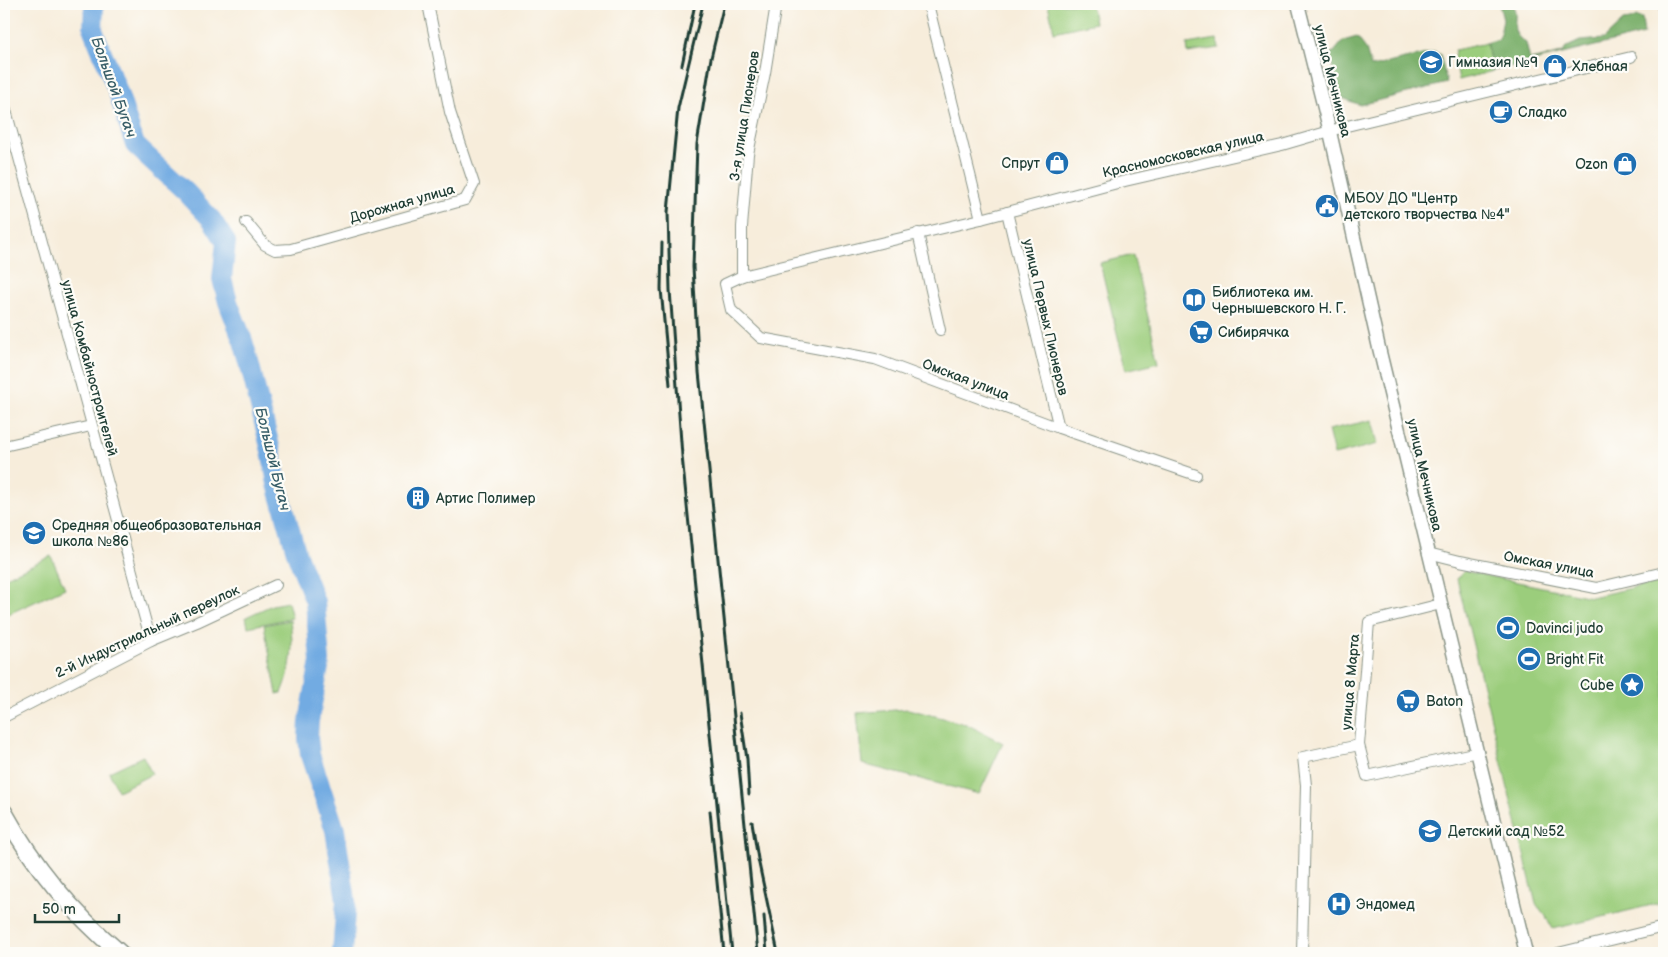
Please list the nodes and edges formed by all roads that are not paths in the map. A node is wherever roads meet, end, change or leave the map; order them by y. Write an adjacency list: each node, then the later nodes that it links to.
1 (428, 4): 10 (street, Дорожная улица)
2 (776, 4): 12 (street, 3-я улица Пионеров)
3 (928, 4): 9 (street)
4 (1298, 4): 7 (street, улица Мечникова)
5 (1630, 57): 7 (street, Красномосковская улица)
6 (4, 103): 14 (street, улица Комбайностроителей)
7 (1330, 132): 8 (street, Красномосковская улица); 18 (street, улица Мечникова)
8 (1007, 212): 9 (street, Красномосковская улица); 15 (street, улица Первых Пионеров)
9 (981, 219): 11 (street, Красномосковская улица)
10 (246, 222)
11 (918, 233): 12 (street, Красномосковская улица); 13 (street)
12 (742, 276): 15 (street, Омская улица)
13 (940, 330)
14 (91, 426): 16 (street); 22 (street, улица Комбайностроителей)
15 (1059, 428): 17 (street, Омская улица)
16 (4, 446)
17 (1196, 475)
18 (1428, 553): 19 (street, Омская улица); 21 (street, улица Мечникова)
19 (1664, 572)
20 (276, 585): 22 (street, 2-й Индустриальный переулок)
21 (1440, 604): 24 (street, улица 8 Марта); 25 (street, улица Мечникова)
22 (151, 641): 23 (street, 2-й Индустриальный переулок)
23 (4, 717)
24 (1359, 745): 25 (street); 29 (street, улица 8 Марта)
25 (1478, 752): 30 (street, улица Мечникова)
26 (4, 812): 28 (main road)
27 (1664, 927): 31 (street)
28 (120, 953)
29 (1302, 953)
30 (1526, 953)
31 (1558, 953)

